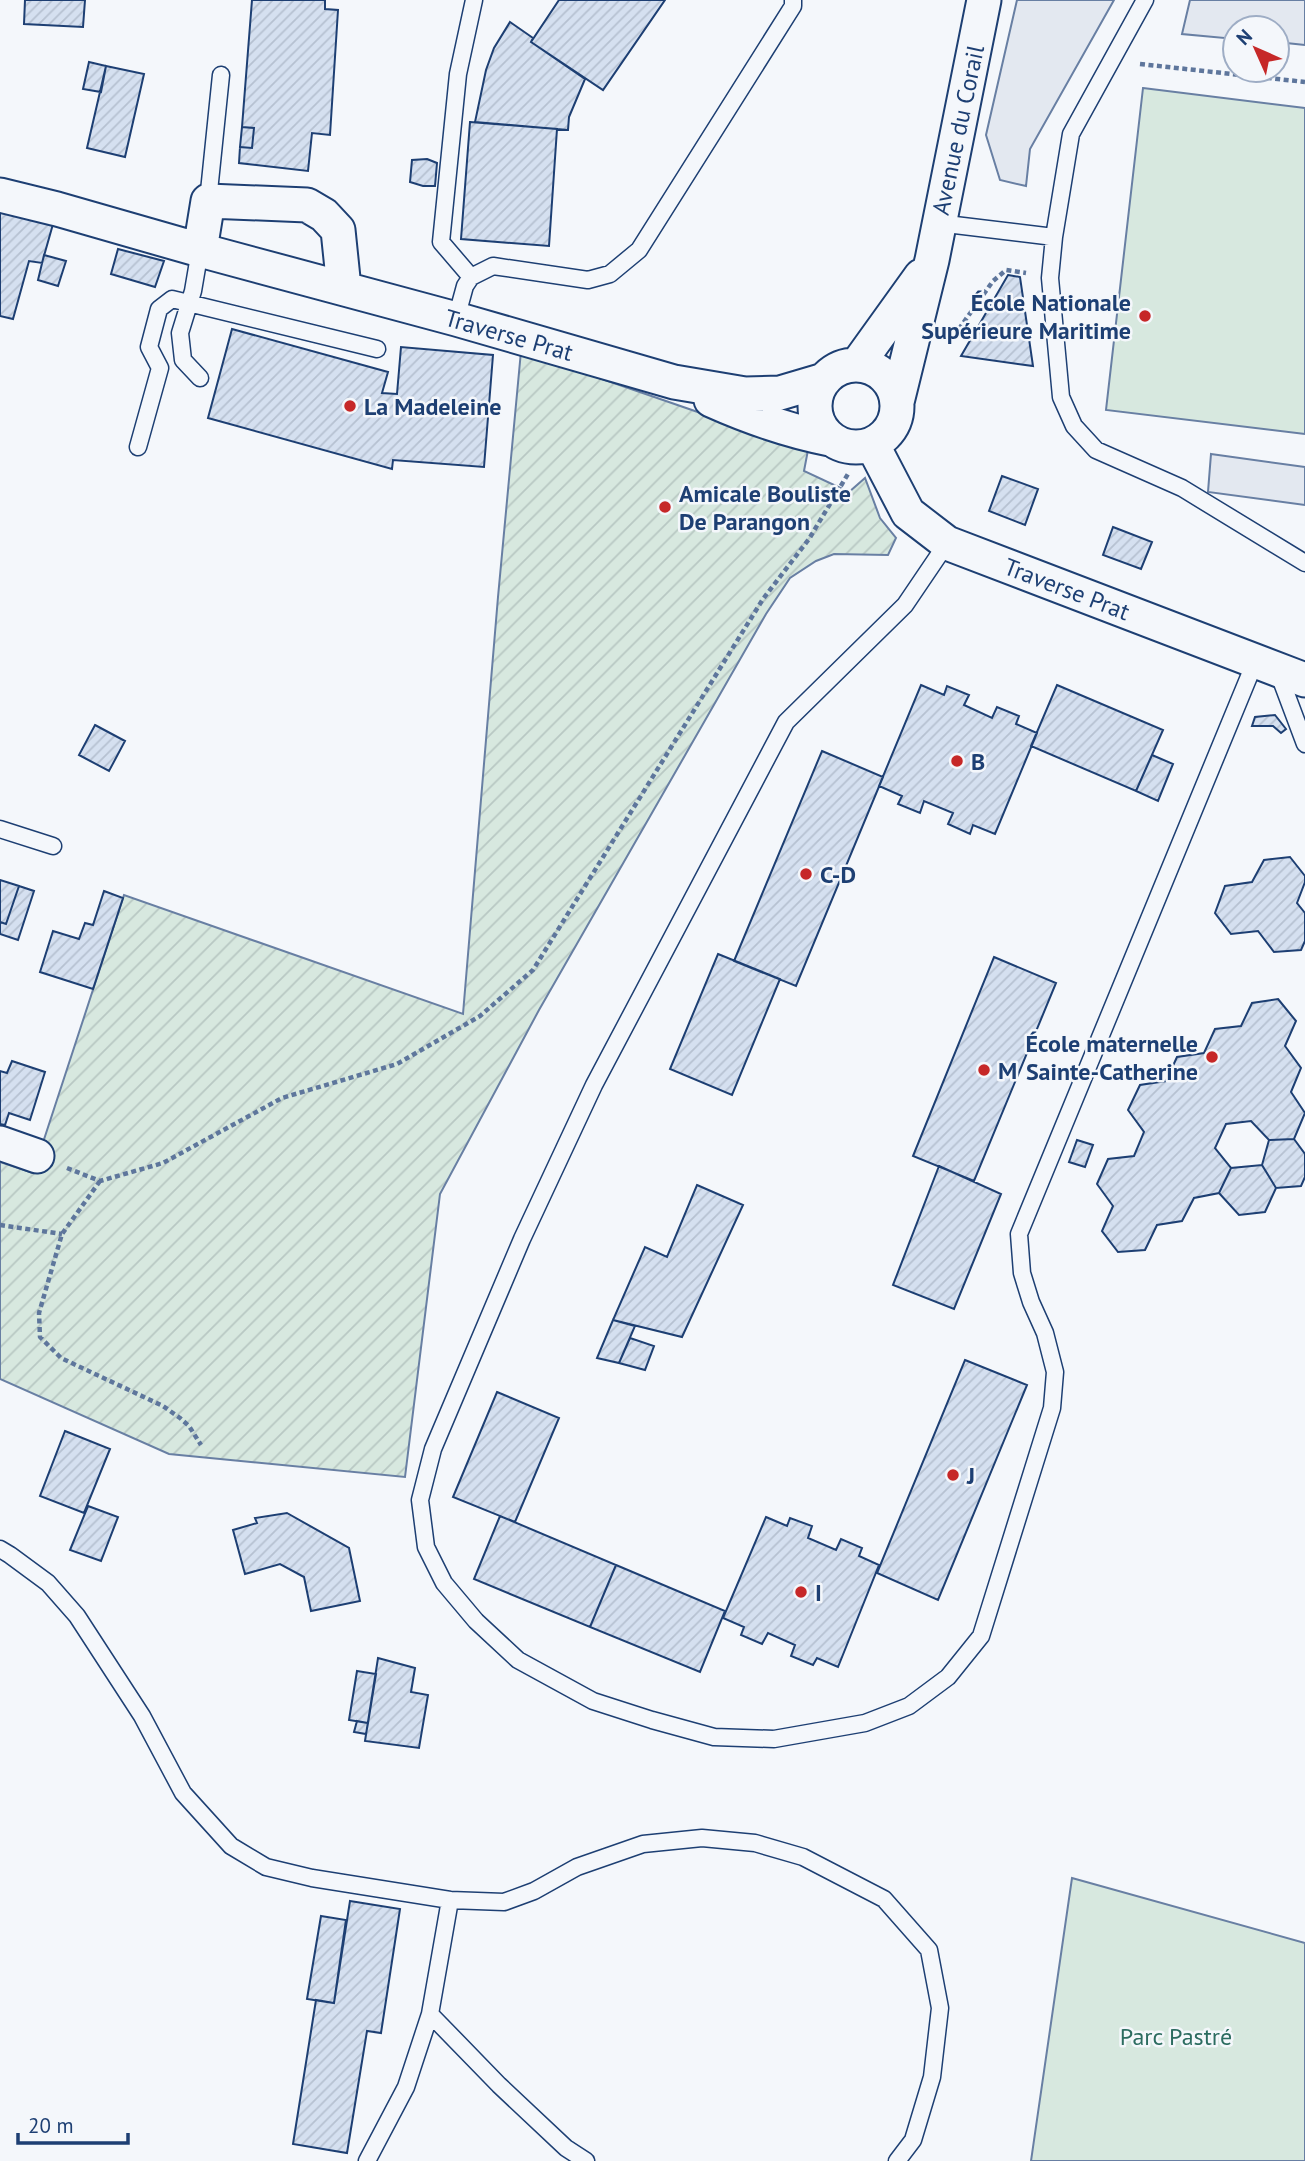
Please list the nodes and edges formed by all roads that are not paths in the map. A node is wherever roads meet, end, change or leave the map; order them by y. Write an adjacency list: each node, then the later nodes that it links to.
1 (474, 0): 12 (lane)
2 (793, 0): 12 (lane)
3 (984, 0): 8 (street, Avenue du Corail)
4 (1146, 0): 9 (lane)
5 (221, 75): 7 (lane)
6 (0, 195): 10 (street, Traverse Prat)
7 (208, 201): 10 (street); 13 (street)
8 (938, 223): 9 (lane); 11 (street, Avenue du Corail)
9 (1054, 237): 26 (lane)
10 (200, 250): 13 (street, Traverse Prat); 14 (lane)
11 (933, 260): 17 (street, Avenue du Corail); 21 (street, Avenue du Corail)
12 (471, 277): 15 (lane)
13 (344, 288): 15 (street, Traverse Prat)
14 (189, 304): 16 (lane); 18 (lane); 24 (lane)
15 (456, 319): 20 (street, Traverse Prat)
16 (377, 349)
17 (857, 365): 19 (street); 21 (street)
18 (200, 377)
19 (824, 380): 20 (street, Traverse Prat); 22 (street)
20 (674, 382): 22 (street, Traverse Prat)
21 (897, 402): 23 (street)
22 (830, 439): 23 (street)
23 (869, 445): 25 (street, Traverse Prat)
24 (138, 447)
25 (947, 543): 27 (street, Traverse Prat); 27 (lane)
26 (1305, 563)
27 (1279, 671): 28 (lane)
28 (1305, 744)
29 (0, 829): 30 (lane)
30 (53, 846)
31 (0, 1143): 32 (street)
32 (37, 1156)
33 (0, 1549): 34 (lane)
34 (450, 1900): 35 (lane); 38 (lane)
35 (430, 2014): 36 (lane); 37 (lane)
36 (367, 2161)
37 (586, 2161)
38 (897, 2161)

